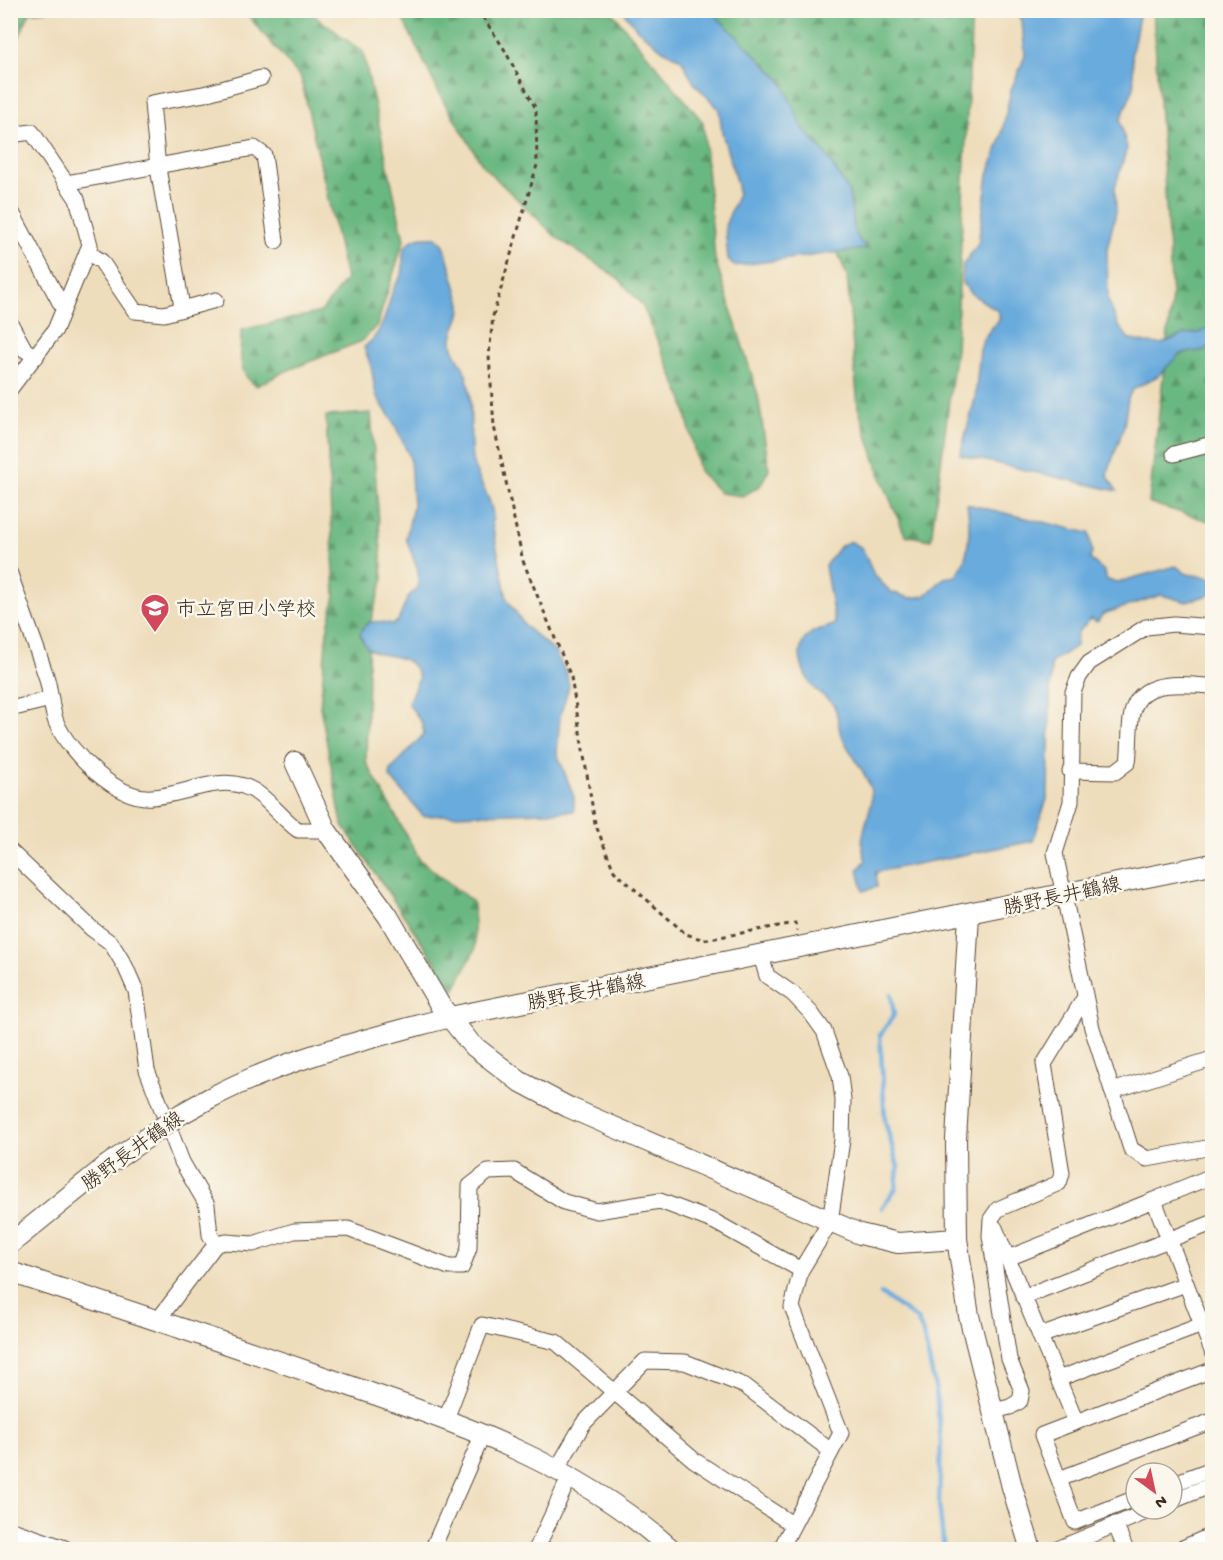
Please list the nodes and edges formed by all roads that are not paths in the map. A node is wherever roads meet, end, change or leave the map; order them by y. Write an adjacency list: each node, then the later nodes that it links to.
1 (261, 78): 3 (street)
2 (10, 135): 4 (street)
3 (158, 168): 4 (street); 6 (street); 9 (street)
4 (66, 183): 7 (street)
5 (10, 209): 10 (street)
6 (276, 241)
7 (87, 252): 9 (street); 10 (street)
8 (216, 300): 9 (street)
9 (182, 307)
10 (63, 308): 12 (street)
11 (10, 323): 12 (street)
12 (36, 357): 13 (street)
13 (10, 389)
14 (1212, 444): 15 (street)
15 (1174, 454)
16 (10, 574): 19 (street)
17 (1212, 627): 22 (street)
18 (1212, 686): 22 (street)
19 (51, 699): 20 (street); 23 (street)
20 (10, 709)
21 (295, 762): 23 (street)
22 (1070, 771): 26 (street)
23 (326, 830): 30 (street)
24 (10, 851): 42 (street)
25 (1212, 864): 26 (street, 勝野長井鶴線)
26 (1063, 894): 27 (street, 勝野長井鶴線); 29 (street)
27 (969, 915): 28 (street, 勝野長井鶴線); 39 (street)
28 (761, 956): 30 (street, 勝野長井鶴線); 37 (street)
29 (1085, 997): 32 (street); 36 (street)
30 (450, 1017): 37 (street); 41 (street, 勝野長井鶴線, bridge)
31 (1212, 1059): 32 (street)
32 (1112, 1091): 33 (street)
33 (1212, 1147)
34 (1212, 1176): 35 (street)
35 (1154, 1200): 40 (street); 43 (street)
36 (991, 1220): 43 (street); 55 (street)
37 (830, 1222): 39 (street); 44 (street)
38 (1212, 1224): 40 (street)
39 (957, 1239): 55 (street)
40 (1170, 1241): 46 (street); 47 (street)
41 (10, 1244)
42 (216, 1244): 44 (street); 48 (street)
43 (1008, 1258): 47 (street)
44 (801, 1270): 60 (street)
45 (10, 1272): 48 (street)
46 (1186, 1284): 49 (street); 50 (street)
47 (1023, 1297): 50 (street)
48 (158, 1320): 56 (street)
49 (1202, 1325): 51 (street); 53 (street)
50 (1040, 1336): 53 (street)
51 (1212, 1351)
52 (1212, 1370): 58 (street)
53 (1058, 1379): 58 (street)
54 (612, 1392): 56 (street); 60 (street); 62 (street); 69 (street)
55 (993, 1411): 78 (street)
56 (447, 1419): 59 (street)
57 (1212, 1421): 63 (street)
58 (1076, 1422): 63 (street)
59 (483, 1434): 62 (street); 74 (street)
60 (831, 1451): 69 (street)
61 (1212, 1468): 64 (street)
62 (563, 1472): 75 (street); 76 (street)
63 (1059, 1479): 67 (street)
64 (1184, 1479)
65 (1212, 1485): 66 (street)
66 (1184, 1497)
67 (1124, 1503)
68 (1124, 1520): 70 (street)
69 (792, 1524): 77 (street)
70 (1115, 1524): 79 (street); 80 (street)
71 (10, 1532): 73 (street)
72 (1212, 1535): 81 (street)
73 (63, 1550)
74 (432, 1550)
75 (536, 1550)
76 (672, 1550)
77 (780, 1550)
78 (1031, 1550)
79 (1055, 1550)
80 (1126, 1550)
81 (1178, 1550)

